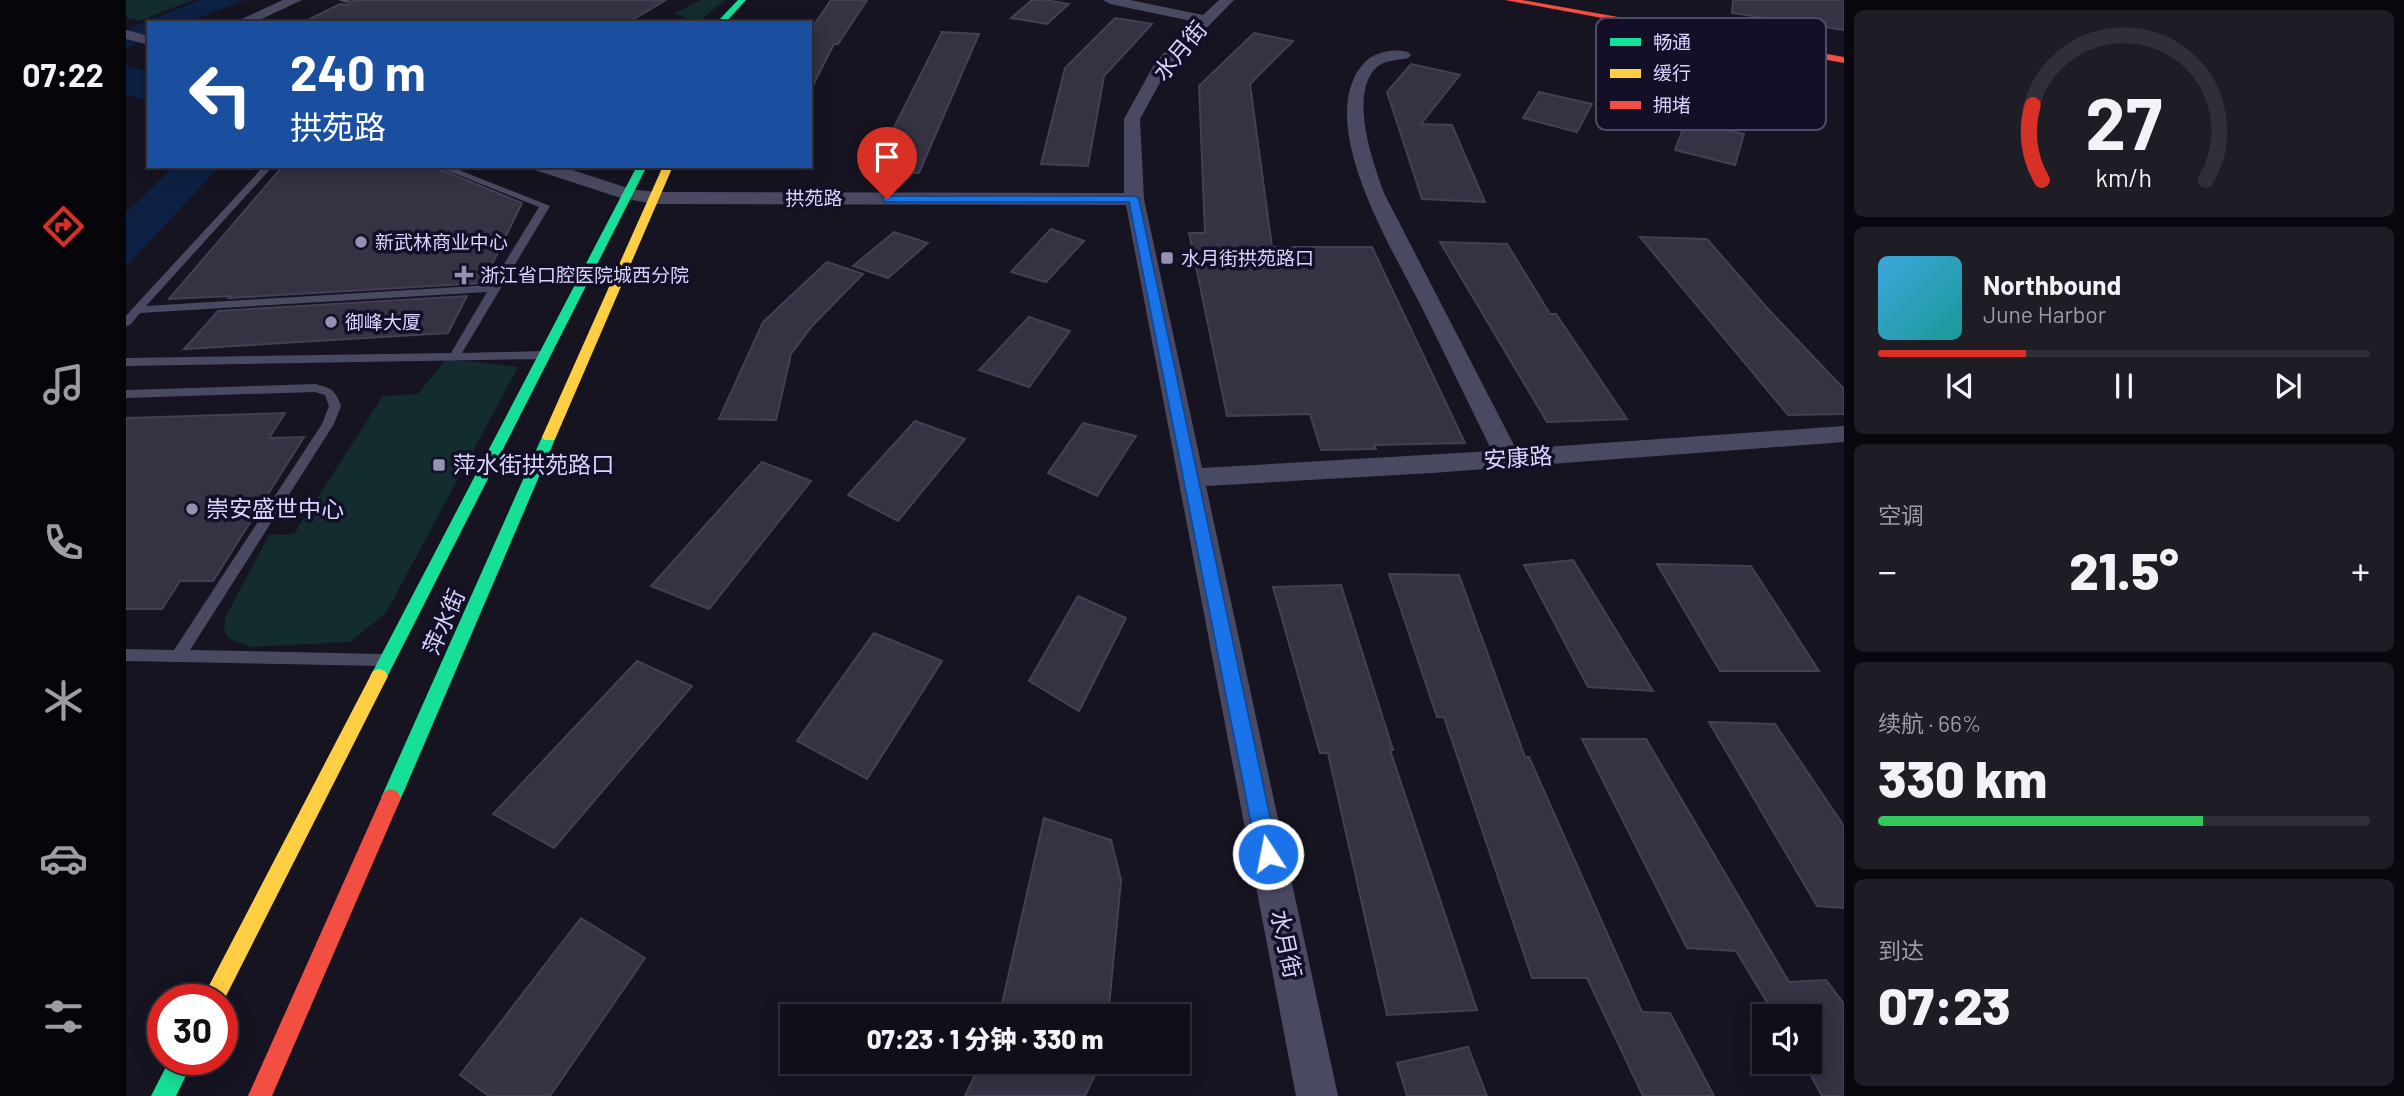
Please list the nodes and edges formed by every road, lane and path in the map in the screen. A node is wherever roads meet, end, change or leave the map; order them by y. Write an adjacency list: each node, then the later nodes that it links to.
1 (295, 0): 12 (street)
2 (341, 0): 7 (lane)
3 (1110, 0): 11 (street)
4 (1227, 0): 11 (street, 水月街)
5 (1510, 0): 9 (main road)
6 (1576, 0): 10 (main road)
7 (347, 1)
8 (749, 4): 13 (main road); 14 (main road)
9 (1610, 18)
10 (1686, 18)
11 (1206, 20): 29 (street, 水月街)
12 (245, 21)
13 (723, 21)
14 (743, 21)
15 (126, 34): 16 (street)
16 (147, 40)
17 (1826, 41): 18 (main road)
18 (1844, 44)
19 (1403, 55): 38 (street)
20 (1826, 57): 21 (main road)
21 (1844, 60)
22 (267, 168): 31 (lane)
23 (445, 168): 30 (lane)
24 (547, 168): 27 (street, 拱苑路)
25 (641, 168): 27 (main road, 萍水街)
26 (667, 168): 28 (main road, 萍水街)
27 (628, 194): 28 (street, 拱苑路); 42 (main road, 萍水街)
28 (655, 198): 29 (street, 拱苑路); 46 (main road, 萍水街)
29 (1134, 199): 39 (street, 水月街)
30 (494, 288): 31 (lane); 34 (lane)
31 (137, 310): 32 (lane)
32 (126, 323)
33 (544, 355): 34 (lane)
34 (454, 357): 35 (lane)
35 (126, 362)
36 (126, 394): 41 (lane)
37 (1844, 434): 38 (street, 安康路)
38 (1508, 458): 39 (street, 安康路)
39 (1191, 478): 47 (street, 水月街)
40 (126, 655): 41 (lane)
41 (178, 656): 42 (lane)
42 (388, 660): 43 (main road, 萍水街)
43 (221, 984)
44 (174, 1075): 45 (main road)
45 (163, 1096)
46 (260, 1096)
47 (1317, 1096)

